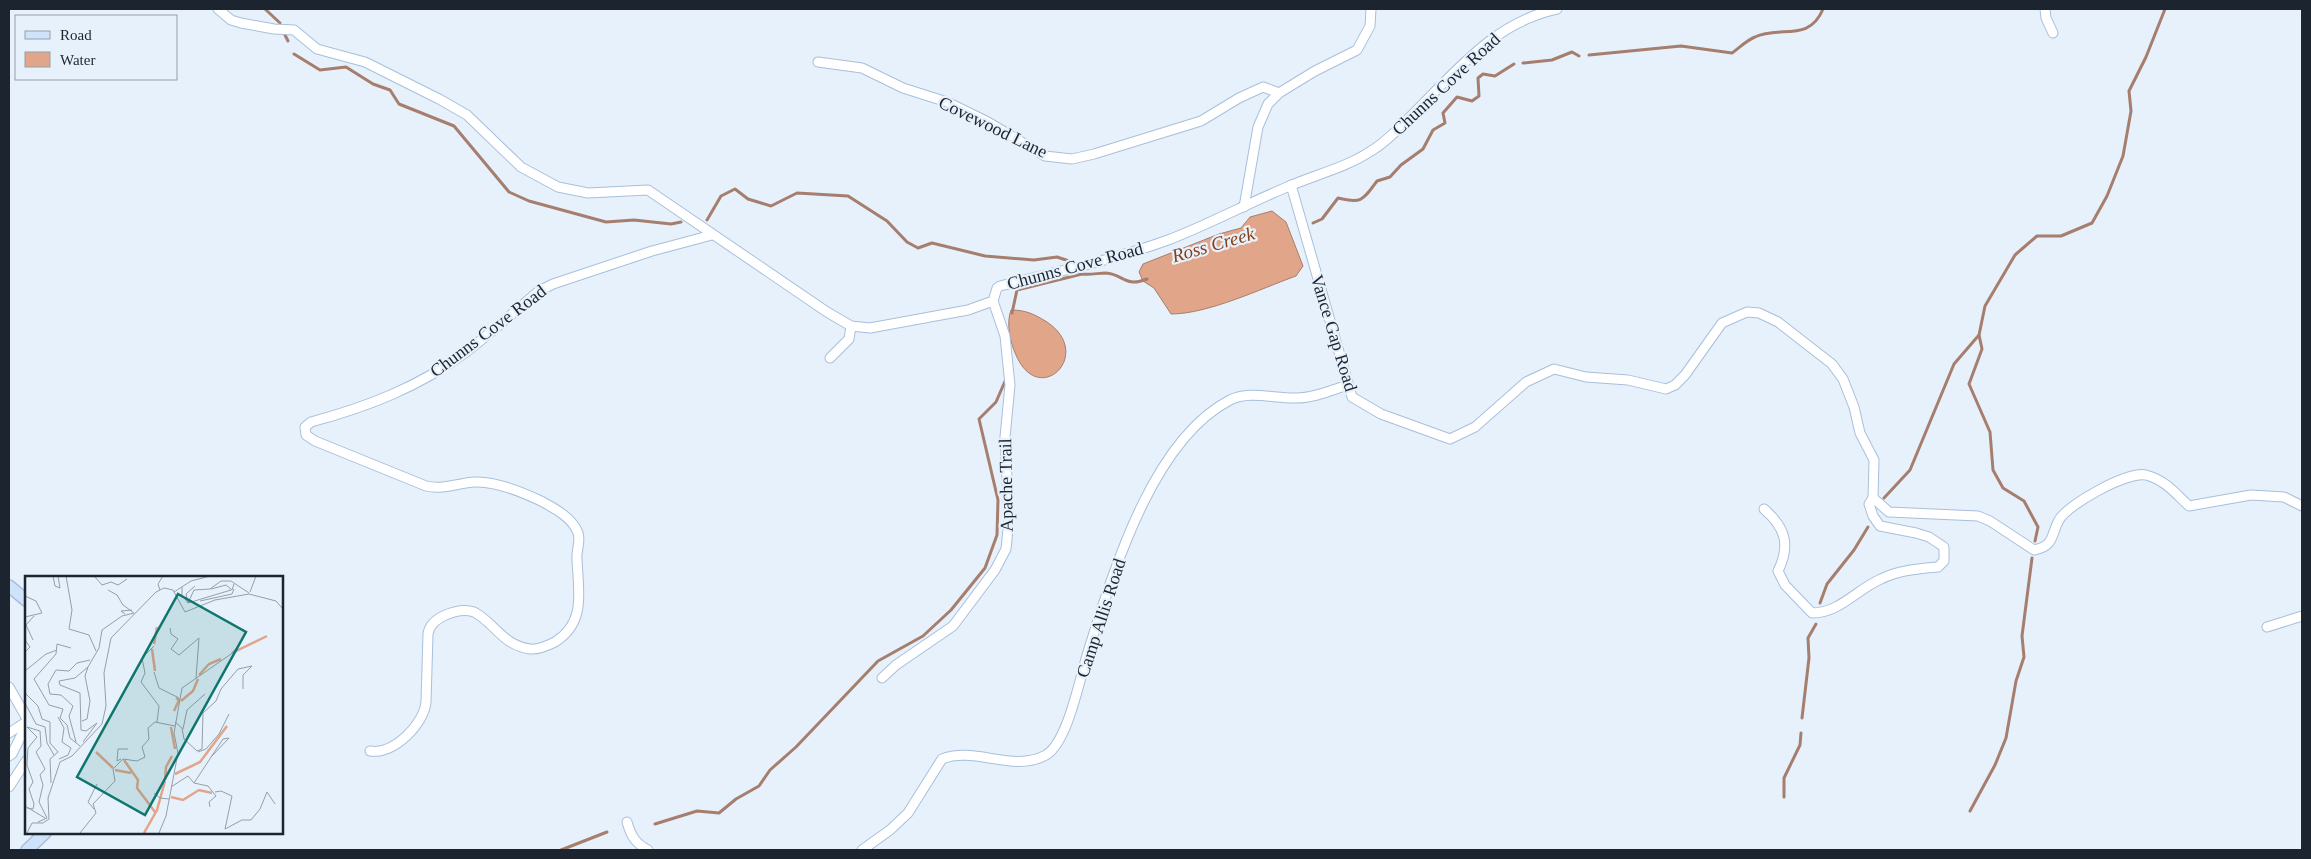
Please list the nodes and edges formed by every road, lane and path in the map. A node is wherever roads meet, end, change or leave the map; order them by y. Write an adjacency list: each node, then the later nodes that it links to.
1 (218, 9): 10 (street)
2 (1371, 9): 7 (street)
3 (1557, 9): 8 (street, Chunns Cove Road)
4 (2046, 9): 5 (street)
5 (2053, 33)
6 (818, 62): 7 (street, Covewood Lane)
7 (1279, 93): 9 (street)
8 (1291, 185): 9 (street, Chunns Cove Road); 14 (street, Vance Gap Road)
9 (1244, 207): 11 (street, Chunns Cove Road)
10 (712, 235): 12 (street); 28 (street, Chunns Cove Road)
11 (993, 301): 12 (street, Chunns Cove Road); 22 (street, Apache Trail)
12 (851, 326): 13 (street)
13 (830, 358)
14 (1348, 385): 15 (street, Vance Gap Road); 36 (street, Camp Allis Road)
15 (1873, 498): 16 (street); 17 (street, Vance Gap Road)
16 (2302, 506)
17 (1764, 509)
18 (9, 586): 19 (main road)
19 (25, 599)
20 (2302, 616): 21 (street)
21 (2266, 627)
22 (882, 678)
23 (9, 687): 24 (street)
24 (25, 715)
25 (25, 725): 27 (street)
26 (25, 726): 29 (street)
27 (9, 733)
28 (370, 751)
29 (9, 756)
30 (25, 763): 31 (street)
31 (9, 787)
32 (627, 822): 35 (street)
33 (44, 834): 34 (main road)
34 (27, 850)
35 (648, 850)
36 (862, 850)

